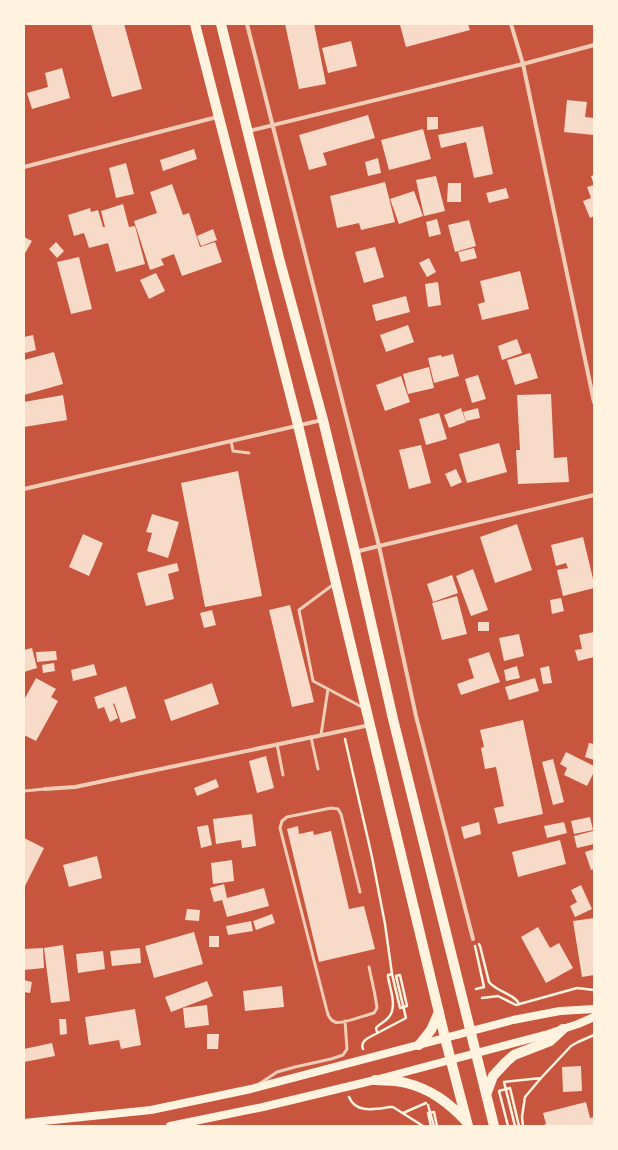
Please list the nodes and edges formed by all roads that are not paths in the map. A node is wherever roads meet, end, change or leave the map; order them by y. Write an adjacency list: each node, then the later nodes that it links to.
1 (195, 24): 7 (main road)
2 (221, 24): 9 (main road)
3 (247, 24): 8 (street)
4 (511, 24): 6 (street)
5 (594, 45): 6 (street)
6 (522, 64): 8 (street); 11 (street)
7 (218, 117): 10 (street); 13 (main road)
8 (272, 125): 9 (street); 18 (street)
9 (248, 131): 12 (main road)
10 (24, 167)
11 (594, 402)
12 (323, 420): 13 (street); 19 (main road)
13 (298, 426): 14 (street); 20 (main road)
14 (231, 441): 15 (lane); 16 (street)
15 (249, 453)
16 (24, 489)
17 (594, 495): 18 (street)
18 (379, 546): 19 (street); 32 (street)
19 (354, 552): 39 (main road)
20 (336, 582): 21 (lane); 22 (main road)
21 (328, 689): 22 (lane); 24 (lane)
22 (366, 709): 23 (main road)
23 (370, 725): 24 (street); 35 (main road)
24 (321, 735): 25 (street)
25 (311, 737): 26 (street); 27 (lane)
26 (277, 744): 28 (lane); 29 (street)
27 (318, 769)
28 (283, 776)
29 (45, 789): 30 (lane)
30 (24, 791)
31 (360, 892): 37 (lane)
32 (474, 939)
33 (369, 967): 37 (lane)
34 (594, 1009): 39 (main road)
35 (439, 1012): 40 (main road); 41 (main road)
36 (594, 1017): 38 (main road)
37 (345, 1021): 45 (lane)
38 (563, 1029): 42 (main road); 46 (main road)
39 (470, 1031): 40 (main road); 42 (main road)
40 (445, 1038): 41 (main road); 43 (main road)
41 (419, 1045): 45 (main road)
42 (476, 1053): 43 (main road); 46 (main road)
43 (451, 1060): 44 (main road); 48 (main road)
44 (375, 1080): 48 (main road); 50 (main road)
45 (251, 1089): 49 (main road)
46 (486, 1096): 51 (main road)
47 (24, 1123): 49 (main road)
48 (467, 1123)
49 (36, 1124)
50 (170, 1126)
51 (494, 1126)

